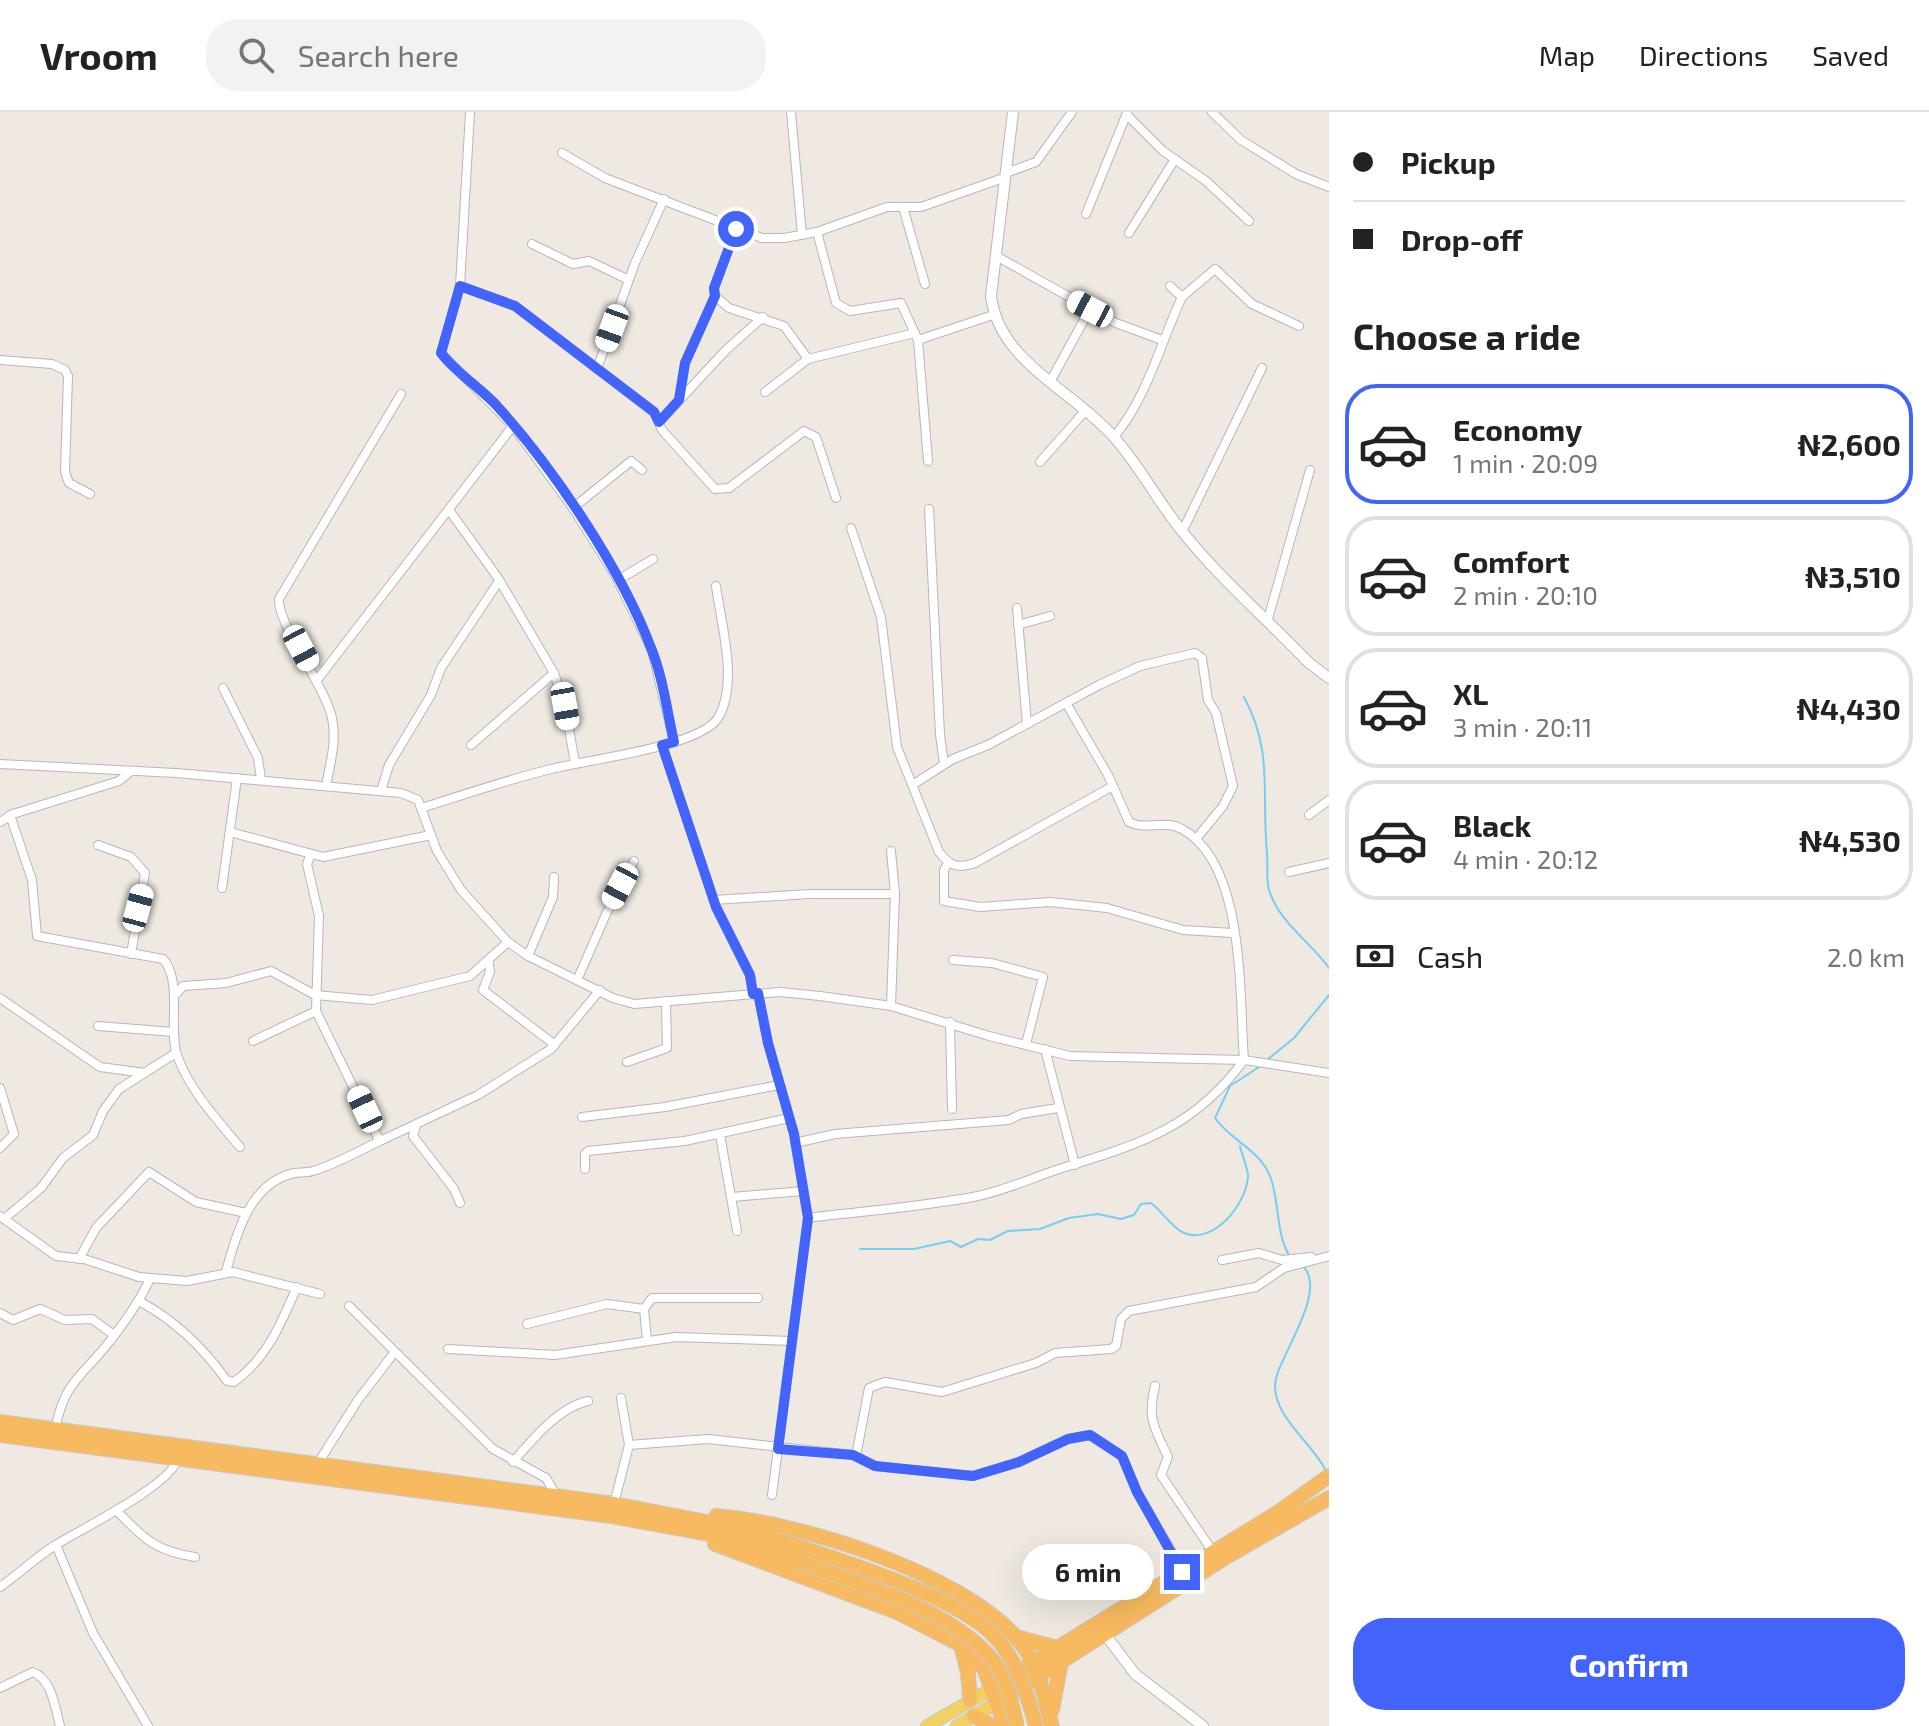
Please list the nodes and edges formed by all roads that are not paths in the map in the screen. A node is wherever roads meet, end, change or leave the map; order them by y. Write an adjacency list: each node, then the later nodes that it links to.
1 (470, 112): 23 (street)
2 (791, 112): 18 (street)
3 (1013, 112): 9 (street)
4 (1072, 112): 9 (street)
5 (1212, 112): 10 (street)
6 (1127, 113): 8 (street); 13 (street)
7 (562, 153): 11 (street)
8 (1175, 159): 14 (street); 17 (street)
9 (1006, 175): 12 (street); 20 (street)
10 (1329, 187)
11 (664, 199): 15 (street); 21 (street)
12 (903, 207): 16 (street); 22 (street)
13 (1086, 214)
14 (1249, 221)
15 (736, 229): 18 (street); 25 (street)
16 (817, 232): 18 (street); 31 (street)
17 (1129, 233)
18 (802, 235)
19 (532, 244): 21 (street)
20 (996, 256): 27 (street); 28 (street)
21 (629, 280): 36 (street)
22 (925, 284)
23 (460, 286): 36 (street); 43 (street)
24 (1170, 286): 26 (street)
25 (715, 296): 29 (street); 40 (street)
26 (1182, 297): 30 (street); 32 (street)
27 (1090, 309): 32 (street); 37 (street)
28 (993, 315): 31 (street); 37 (street)
29 (763, 317): 33 (street); 40 (street)
30 (1299, 326)
31 (916, 336): 33 (street); 45 (street)
32 (1162, 340): 44 (street)
33 (808, 359): 38 (street)
34 (0, 360): 49 (street)
35 (1262, 368): 55 (street)
36 (597, 369): 42 (street)
37 (1050, 382): 41 (street)
38 (765, 392)
39 (401, 394): 66 (street)
40 (679, 400): 42 (street)
41 (1085, 411): 44 (street); 46 (street)
42 (659, 422): 50 (street)
43 (513, 426): 51 (street); 53 (street)
44 (1114, 437): 55 (street)
45 (928, 461)
46 (1040, 462)
47 (642, 470): 51 (street)
48 (1310, 470): 62 (street)
49 (90, 494)
50 (836, 498)
51 (573, 508): 57 (street)
52 (929, 509): 75 (street)
53 (449, 510): 58 (street); 66 (street)
54 (851, 528): 79 (street)
55 (1182, 532): 62 (street)
56 (653, 559): 57 (street)
57 (618, 580): 70 (street)
58 (499, 581): 64 (street); 82 (street)
59 (716, 586): 70 (street)
60 (1017, 608): 63 (street)
61 (1050, 616): 63 (street)
62 (1268, 619): 65 (street)
63 (1018, 625): 69 (street)
64 (554, 673): 71 (street); 73 (street)
65 (1329, 678)
66 (317, 680): 80 (street)
67 (223, 688): 78 (street)
68 (1066, 703): 69 (street); 81 (street); 90 (street)
69 (1027, 724): 75 (street)
70 (674, 742): 72 (street)
71 (471, 745)
72 (662, 745): 73 (street); 101 (street)
73 (575, 763): 84 (street)
74 (0, 764): 76 (street)
75 (944, 764): 79 (street)
76 (132, 770): 77 (street); 85 (street)
77 (237, 778): 78 (street); 88 (street)
78 (261, 780): 80 (street)
79 (914, 784): 96 (street)
80 (326, 786): 82 (street)
81 (1113, 786): 90 (street); 96 (street)
82 (381, 791): 84 (street)
83 (1329, 800): 86 (street)
84 (422, 808): 89 (street)
85 (10, 815): 87 (street); 104 (street)
86 (1309, 815)
87 (0, 822)
88 (230, 832): 93 (street); 99 (street)
89 (431, 835): 93 (street); 103 (street)
90 (1196, 839): 102 (street)
91 (98, 845): 104 (street)
92 (891, 851): 100 (street)
93 (310, 856): 112 (street)
94 (634, 861): 108 (street)
95 (1329, 863): 97 (street)
96 (950, 867): 102 (street)
97 (1289, 872)
98 (554, 877): 105 (street)
99 (222, 888)
100 (895, 894): 101 (street); 115 (street)
101 (714, 900): 111 (street)
102 (1233, 933): 125 (street)
103 (508, 942): 105 (street); 107 (street)
104 (131, 954): 110 (street)
105 (528, 956): 108 (street)
106 (953, 960): 121 (street)
107 (489, 963): 112 (street); 122 (street)
108 (578, 978): 109 (street)
109 (600, 990): 114 (street); 122 (street)
110 (176, 994): 112 (street); 119 (street)
111 (756, 994): 114 (street); 115 (street); 129 (street)
112 (315, 995): 116 (street)
113 (0, 998): 127 (street)
114 (666, 1001): 126 (street)
115 (891, 1006): 117 (street)
116 (316, 1011): 120 (street); 137 (street)
117 (950, 1022): 121 (street); 132 (street)
118 (98, 1026): 119 (street)
119 (174, 1032): 124 (street)
120 (253, 1041)
121 (1026, 1044): 123 (street)
122 (555, 1045): 135 (street)
123 (1045, 1049): 125 (street); 131 (street)
124 (176, 1053): 127 (street); 139 (street)
125 (1244, 1060): 128 (street); 141 (street)
126 (627, 1062)
127 (145, 1073): 147 (street)
128 (1329, 1073)
129 (779, 1085): 133 (street); 134 (street)
130 (0, 1088): 140 (street)
131 (1058, 1108): 138 (street); 141 (street)
132 (952, 1109)
133 (582, 1117)
134 (789, 1118): 136 (street); 138 (street)
135 (416, 1126): 137 (street); 145 (street)
136 (720, 1135): 142 (street); 144 (street)
137 (382, 1140): 146 (street)
138 (795, 1143): 143 (street)
139 (240, 1147)
140 (0, 1148)
141 (1075, 1165): 148 (street)
142 (585, 1169)
143 (803, 1191): 144 (street); 148 (street)
144 (732, 1197): 149 (street)
145 (460, 1203)
146 (246, 1213): 151 (street); 154 (street)
147 (2, 1218): 151 (street)
148 (808, 1218): 166 (street)
149 (737, 1231)
150 (1329, 1256): 153 (street)
151 (79, 1259): 155 (street)
152 (1222, 1260): 153 (street)
153 (1283, 1264): 177 (street)
154 (226, 1272): 155 (street); 156 (street)
155 (150, 1279): 159 (street)
156 (297, 1287): 157 (street); 159 (street)
157 (320, 1294)
158 (758, 1298): 161 (street)
159 (139, 1301): 164 (street)
160 (349, 1306): 168 (street)
161 (644, 1309): 163 (street); 165 (street)
162 (0, 1313): 164 (street)
163 (527, 1324)
164 (114, 1335): 173 (street)
165 (647, 1340): 166 (street); 167 (street)
166 (792, 1341): 176 (street)
167 (448, 1349)
168 (394, 1353): 179 (street); 180 (street)
169 (1155, 1386): 190 (street)
170 (621, 1398): 175 (street)
171 (588, 1401): 179 (street)
172 (0, 1422): 173 (highway)
173 (55, 1429): 180 (highway)
174 (0, 1435): 178 (highway)
175 (629, 1445): 176 (street); 185 (street)
176 (778, 1449): 177 (street); 182 (street)
177 (856, 1456): 193 (street)
178 (179, 1457): 186 (street); 188 (highway)
179 (513, 1462): 183 (street)
180 (318, 1463): 183 (highway)
181 (1329, 1476): 190 (highway)
182 (772, 1495)
183 (556, 1496): 185 (highway)
184 (1326, 1499): 195 (highway)
185 (614, 1504): 187 (highway)
186 (116, 1510): 189 (street); 192 (street)
187 (660, 1512): 191 (highway); 196 (highway)
188 (670, 1526): 191 (highway); 197 (highway)
189 (56, 1545): 194 (street); 205 (street)
190 (1213, 1552): 193 (highway)
191 (798, 1554): 210 (highway, bridge); 211 (highway, bridge)
192 (195, 1557)
193 (1183, 1571): 198 (highway)
194 (0, 1587)
195 (1105, 1634): 198 (highway); 213 (street)
196 (1016, 1636): 198 (highway); 199 (highway)
197 (961, 1645): 201 (highway); 202 (highway)
198 (1060, 1655): 199 (highway); 212 (highway)
199 (1036, 1670): 201 (highway); 212 (highway)
200 (0, 1688): 204 (street)
201 (996, 1695): 202 (main road); 203 (main road); 209 (highway)
202 (970, 1700): 206 (main road)
203 (974, 1716): 207 (main road); 208 (highway)
204 (60, 1726)
205 (148, 1726)
206 (927, 1726)
207 (957, 1726)
208 (992, 1726)
209 (1005, 1726)
210 (1017, 1726)
211 (1036, 1726)
212 (1052, 1726)
213 (1203, 1726)

